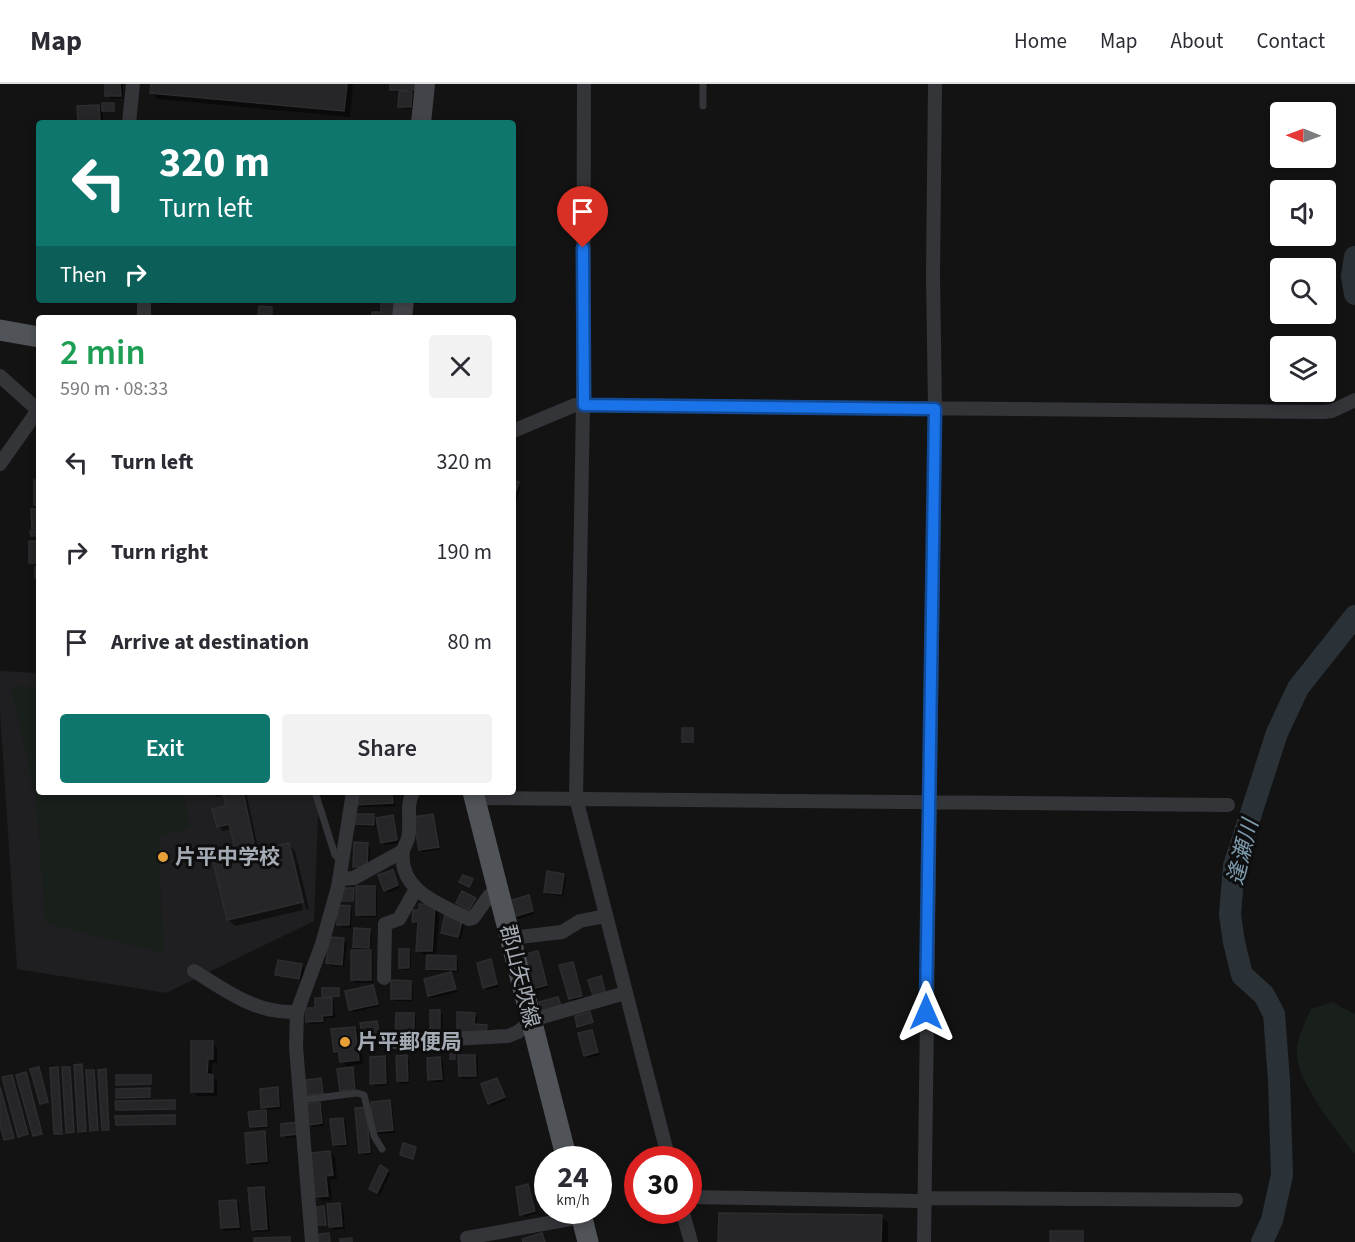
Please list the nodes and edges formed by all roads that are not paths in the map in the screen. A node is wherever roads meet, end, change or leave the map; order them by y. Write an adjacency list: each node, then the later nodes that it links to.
1 (133, 84): 7 (street)
2 (425, 84): 8 (main road)
3 (585, 84): 13 (street)
4 (703, 84): 6 (lane)
5 (935, 84): 15 (street)
6 (703, 106)
7 (129, 120)
8 (421, 120)
9 (0, 330): 10 (main road)
10 (36, 336)
11 (0, 376): 14 (street)
12 (1355, 400): 15 (street)
13 (584, 405): 15 (street); 17 (street); 23 (street)
14 (36, 407)
15 (935, 409): 24 (street)
16 (36, 414): 18 (street)
17 (516, 430)
18 (0, 464)
19 (316, 795): 27 (lane)
20 (350, 795): 27 (street)
21 (412, 795): 26 (street)
22 (474, 795): 23 (street); 30 (main road, 郡山矢吹線)
23 (576, 798): 24 (street); 31 (street)
24 (928, 803): 25 (street); 44 (street)
25 (1228, 805)
26 (403, 851): 28 (street); 29 (street)
27 (343, 862): 28 (street)
28 (340, 879): 36 (street)
29 (416, 889): 30 (street); 34 (street)
30 (498, 890): 32 (main road, 郡山矢吹線)
31 (606, 916): 32 (street); 35 (street)
32 (511, 938): 37 (main road, 郡山矢吹線)
33 (194, 971): 36 (street)
34 (384, 978)
35 (626, 993): 37 (street); 41 (street)
36 (297, 1012): 39 (street)
37 (532, 1020): 38 (street); 40 (main road, 郡山矢吹線)
38 (394, 1042)
39 (301, 1100): 42 (lane); 52 (street)
40 (564, 1146)
41 (665, 1146)
42 (382, 1149)
43 (702, 1197): 44 (street)
44 (925, 1198): 45 (street); 54 (street)
45 (1236, 1200)
46 (551, 1224): 49 (street)
47 (582, 1224): 51 (main road)
48 (686, 1224): 53 (street)
49 (514, 1236): 50 (street)
50 (467, 1238)
51 (585, 1241)
52 (312, 1242)
53 (691, 1242)
54 (924, 1242)

